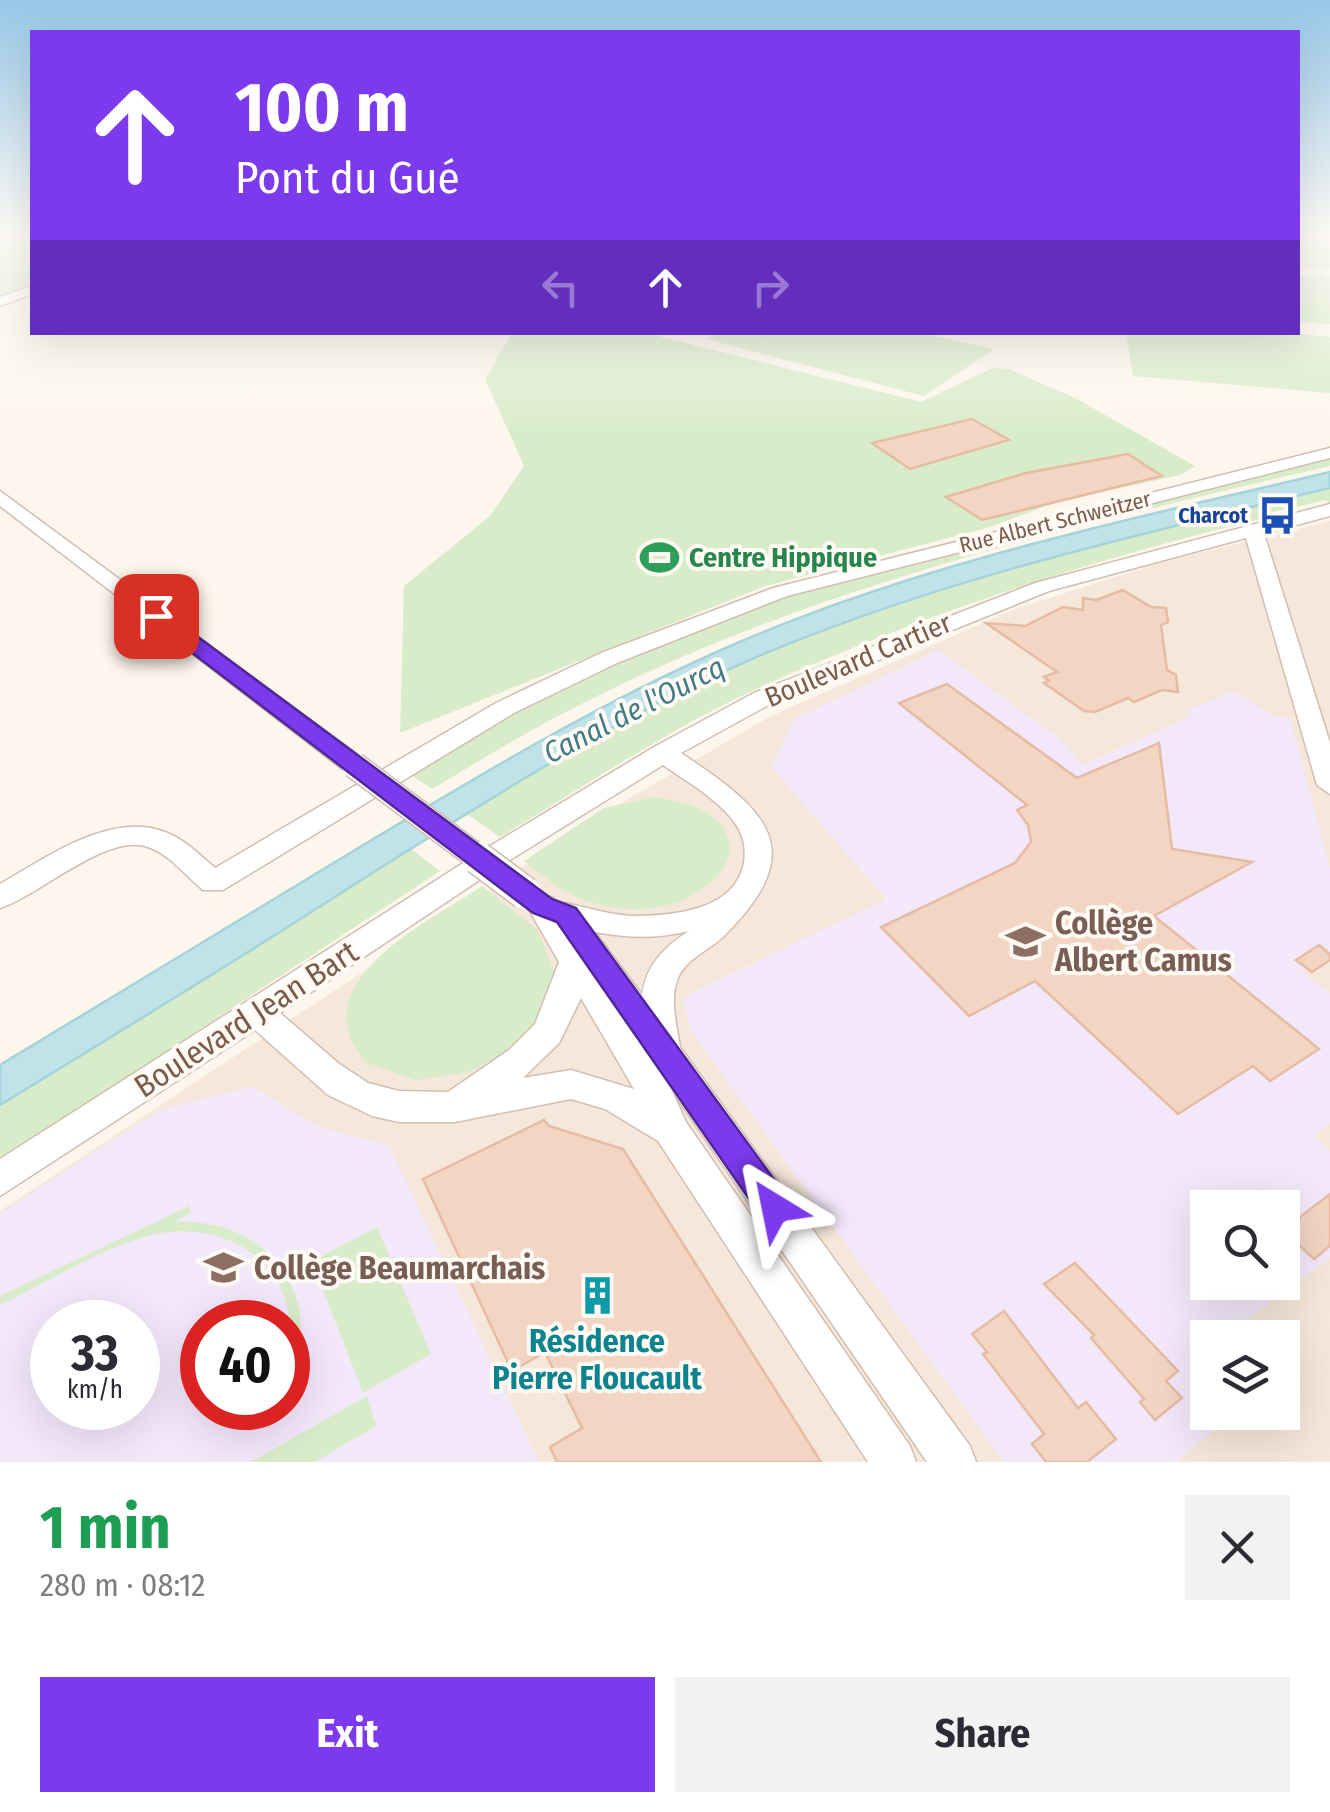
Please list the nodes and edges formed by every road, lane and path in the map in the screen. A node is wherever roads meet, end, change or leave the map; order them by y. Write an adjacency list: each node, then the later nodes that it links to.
1 (1330, 453): 8 (street, Rue Albert Schweitzer)
2 (0, 497): 9 (street, bridge)
3 (1330, 510): 4 (street, Boulevard Cartier)
4 (1253, 528): 5 (street, Boulevard Cartier); 6 (street)
5 (662, 753): 7 (street, Boulevard Cartier); 10 (street)
6 (1330, 786)
7 (492, 858): 12 (street, Boulevard Jean Bart)
8 (0, 897)
9 (545, 905): 10 (street); 11 (street); 13 (street)
10 (725, 911): 13 (street)
11 (574, 962): 14 (street); 15 (street)
12 (257, 1012): 14 (street); 16 (street, Boulevard Jean Bart)
13 (663, 1049): 18 (street)
14 (460, 1103): 15 (street)
15 (671, 1130): 17 (street)
16 (0, 1179)
17 (894, 1462)
18 (954, 1462)

